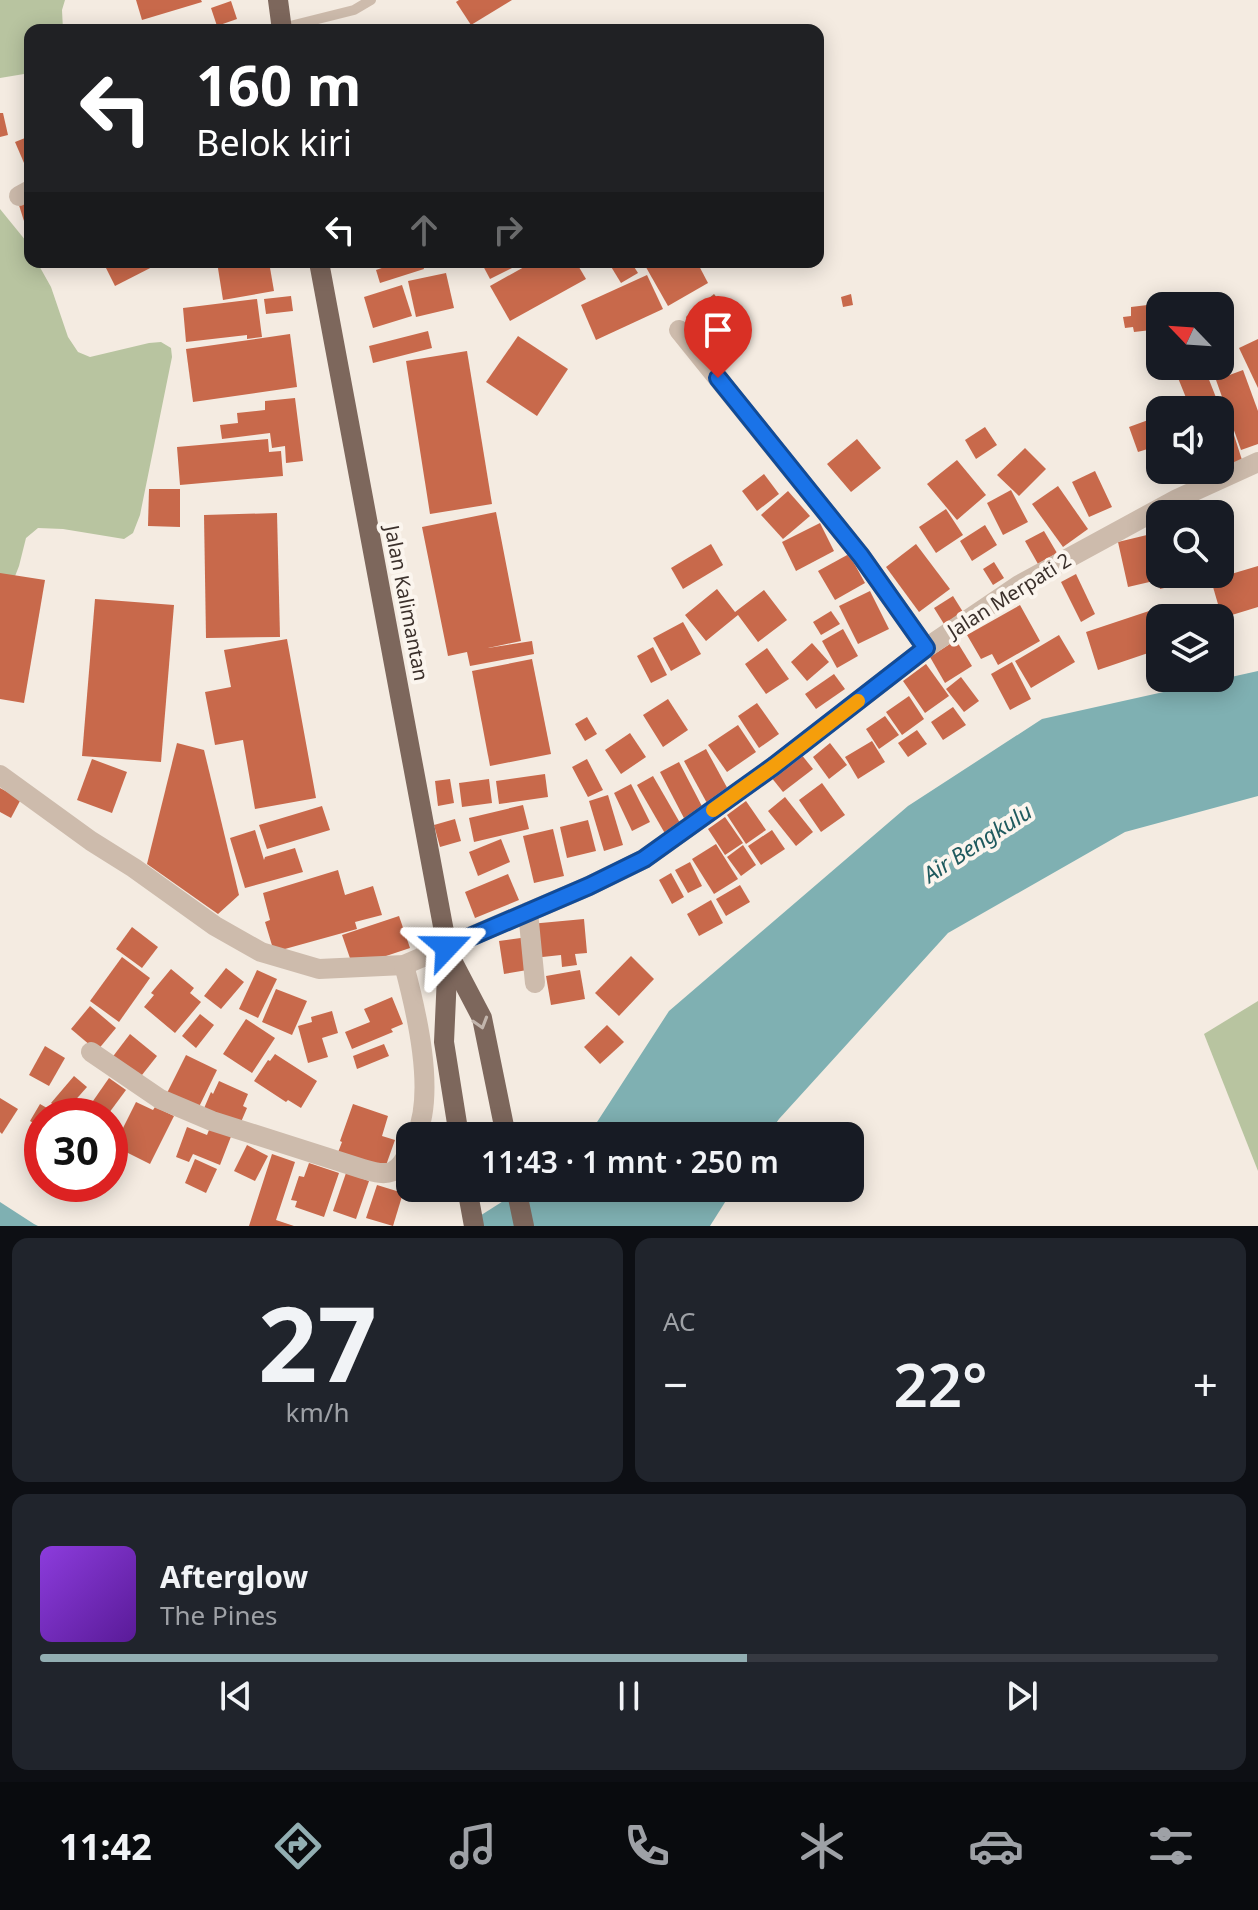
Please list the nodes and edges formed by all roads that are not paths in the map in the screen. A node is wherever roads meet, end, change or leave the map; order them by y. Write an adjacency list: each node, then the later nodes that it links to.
1 (278, 0): 3 (main road)
2 (371, 0): 4 (lane)
3 (281, 24)
4 (301, 24)
5 (320, 268): 11 (main road, Jalan Kalimantan)
6 (679, 330): 8 (street)
7 (1258, 462): 8 (street, Jalan Merpati 2)
8 (926, 648): 10 (street, Jalan Merpati 2)
9 (0, 775): 12 (street)
10 (528, 912): 11 (street, Jalan Merpati 2); 13 (street)
11 (447, 950): 12 (street, Jalan Merpati 2); 16 (main road); 17 (main road, one-way to 17)
12 (404, 965): 15 (street)
13 (535, 983)
14 (91, 1052): 18 (street)
15 (420, 1122)
16 (457, 1122)
17 (503, 1122)
18 (396, 1169)
19 (469, 1202): 21 (main road)
20 (519, 1202): 22 (main road)
21 (474, 1226)
22 (524, 1226)

